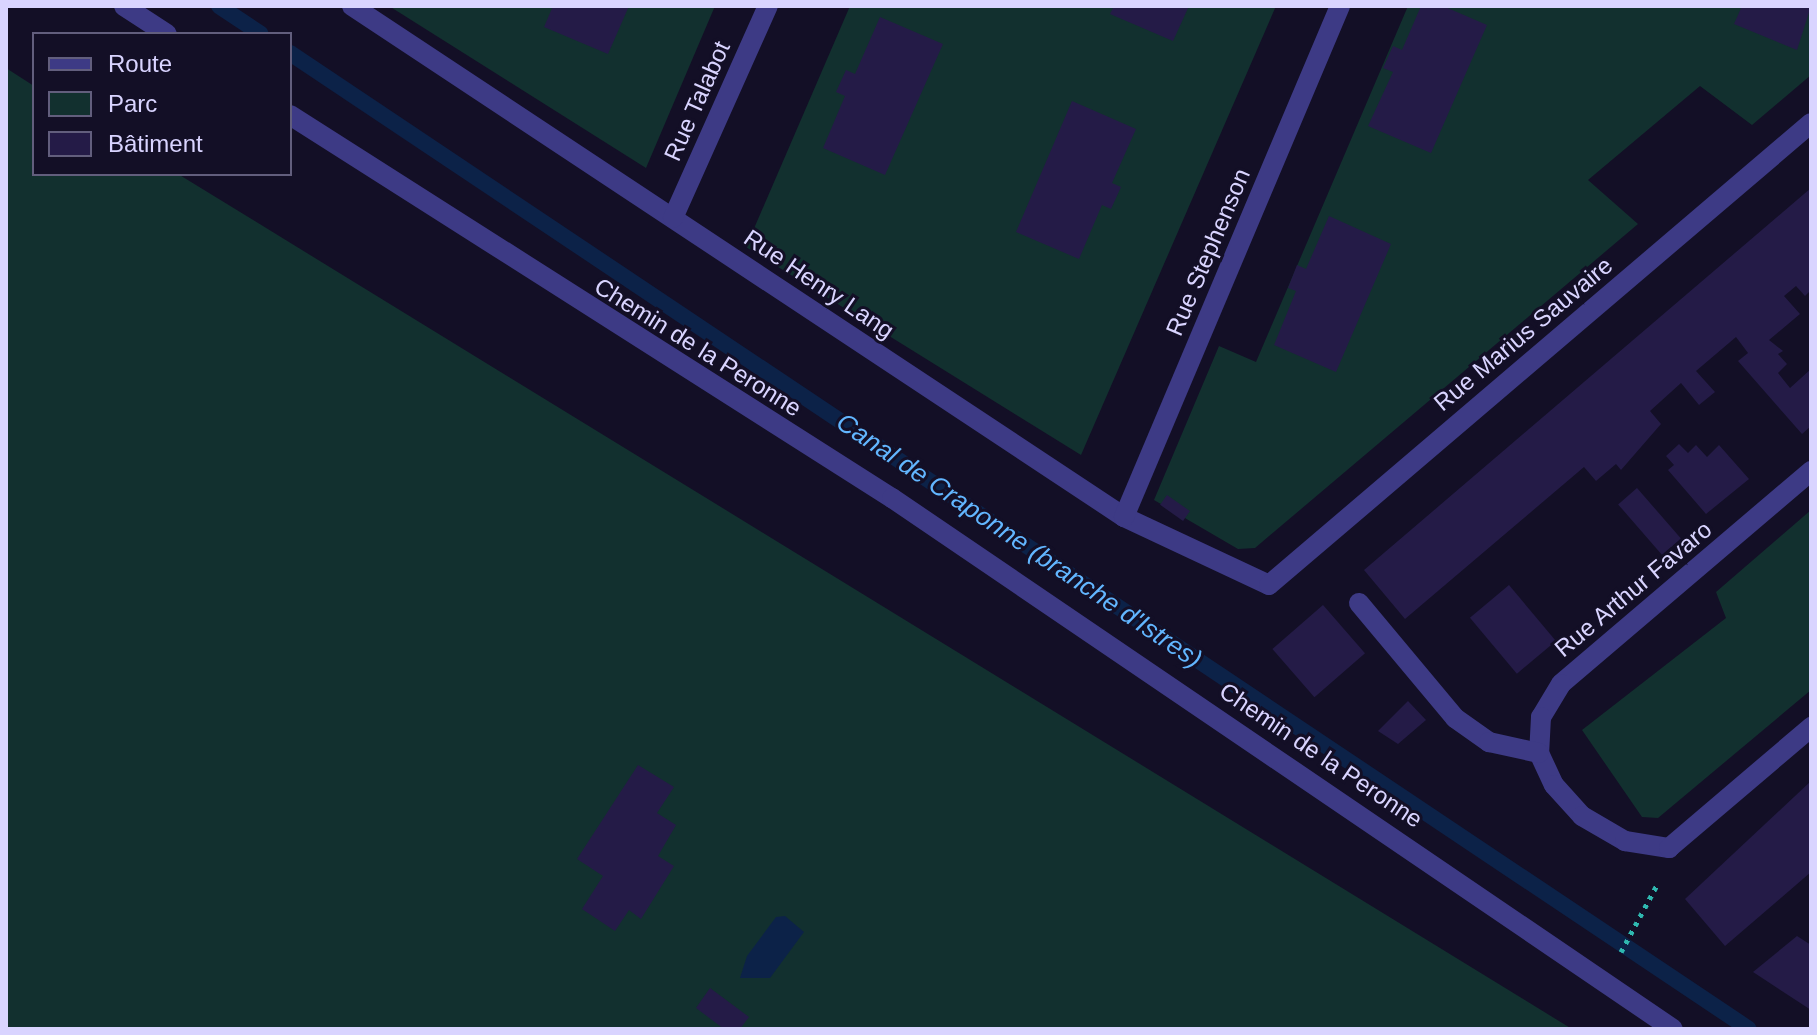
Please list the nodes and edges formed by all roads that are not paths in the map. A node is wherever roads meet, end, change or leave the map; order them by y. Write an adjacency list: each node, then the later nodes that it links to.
1 (124, 6): 5 (street)
2 (352, 6): 8 (street, Rue Henry Lang)
3 (768, 6): 8 (street, Rue Talabot)
4 (1340, 6): 10 (street, Rue Stephenson)
5 (164, 32)
6 (292, 116): 15 (street, Chemin de la Peronne)
7 (1811, 123): 11 (street, Rue Marius Sauvaire)
8 (673, 218): 10 (street, Rue Henry Lang)
9 (1811, 471): 14 (street, Rue Arthur Favaro)
10 (1124, 517): 11 (street, Rue Henry Lang)
11 (1269, 585)
12 (1359, 603): 14 (street)
13 (1811, 727): 14 (street)
14 (1539, 753)
15 (1673, 1029)

